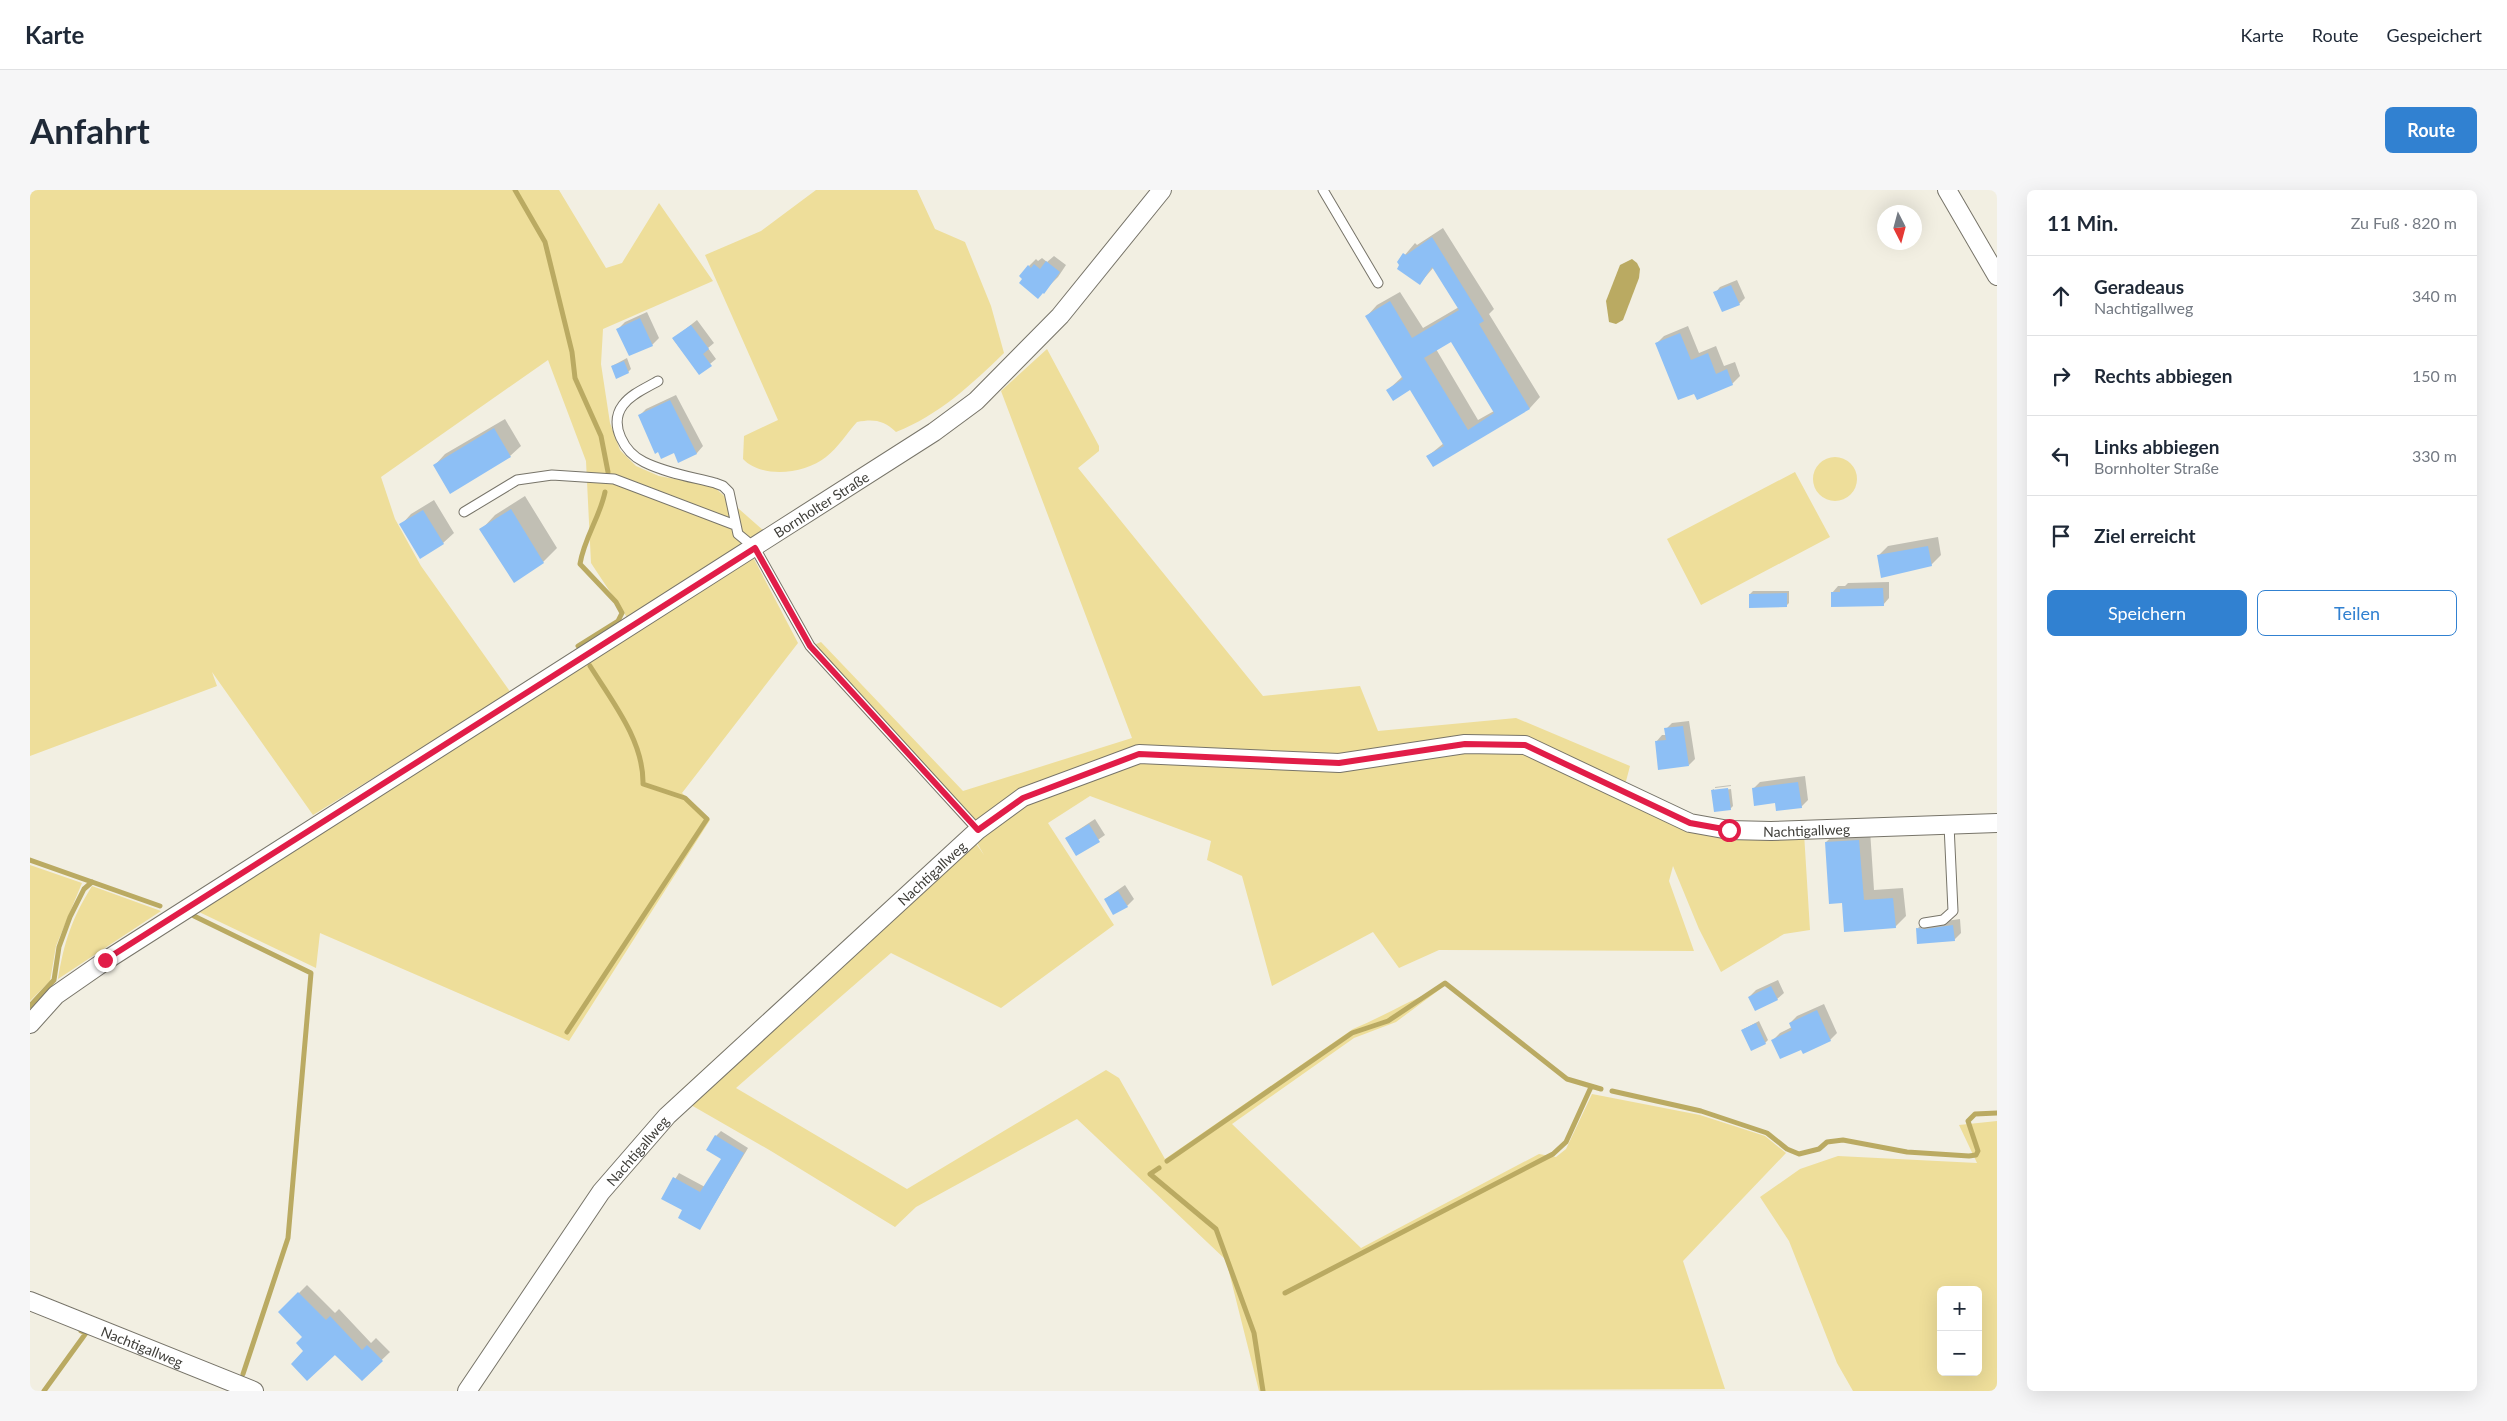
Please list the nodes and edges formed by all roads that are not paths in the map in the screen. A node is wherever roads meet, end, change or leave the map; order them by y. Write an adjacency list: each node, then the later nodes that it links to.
1 (1162, 190): 9 (street, Bornholter Straße)
2 (1323, 190): 5 (lane)
3 (1947, 190): 4 (street)
4 (1997, 276)
5 (1378, 283)
6 (658, 381): 8 (lane)
7 (464, 512): 8 (lane)
8 (735, 525): 9 (lane)
9 (755, 548): 12 (lane); 14 (street, Bornholter Straße)
10 (1997, 822): 11 (street, Nachtigallweg)
11 (1949, 825): 12 (street, Nachtigallweg); 13 (lane)
12 (978, 830): 17 (street, Nachtigallweg)
13 (1924, 923)
14 (30, 1024)
15 (30, 1301): 16 (street, Nachtigallweg)
16 (254, 1391)
17 (467, 1391)

